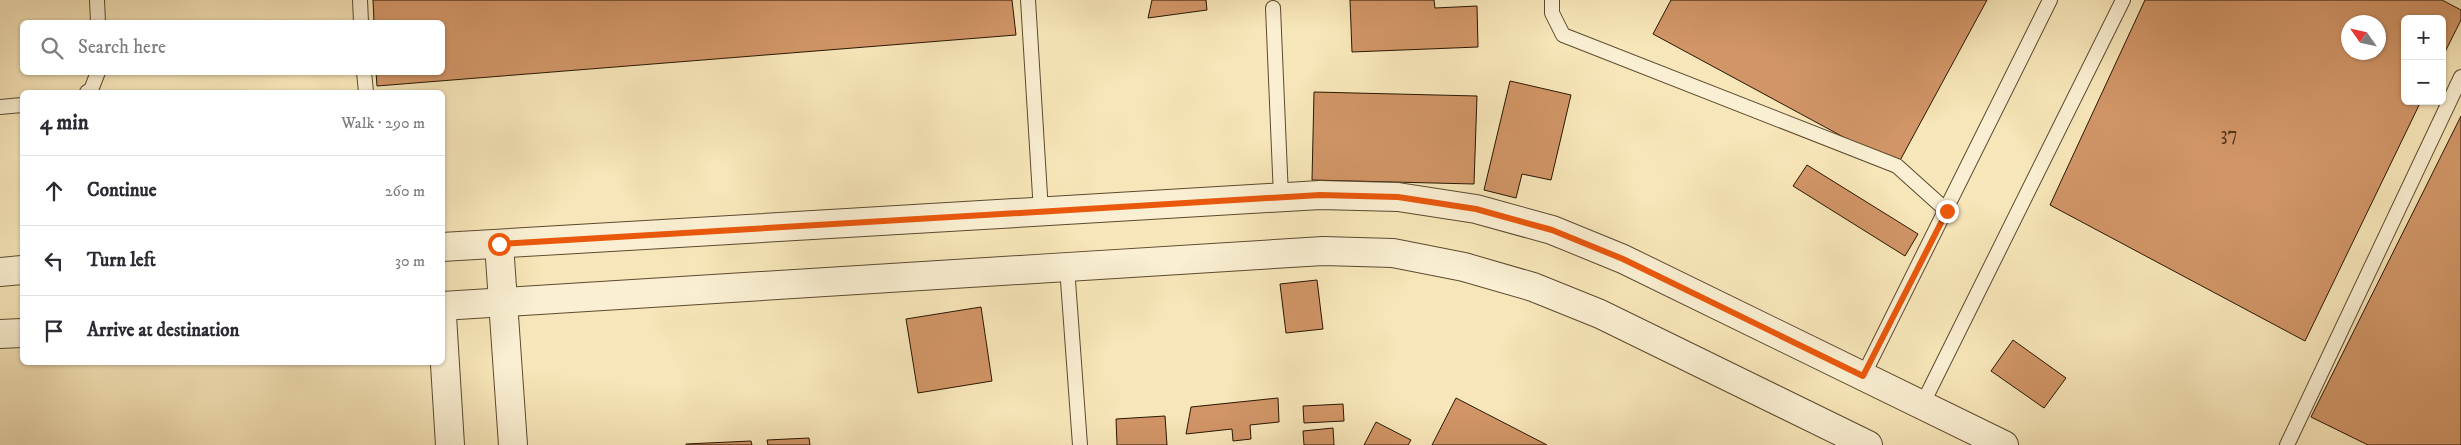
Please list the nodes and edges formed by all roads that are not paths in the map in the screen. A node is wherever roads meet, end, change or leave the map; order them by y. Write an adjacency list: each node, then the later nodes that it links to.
1 (96, 0): 8 (lane)
2 (360, 0): 9 (lane)
3 (1028, 0): 19 (lane)
4 (1552, 0): 18 (lane)
5 (2050, 0): 18 (lane)
6 (2123, 0): 31 (lane)
7 (1273, 8): 17 (lane)
8 (98, 20)
9 (361, 20)
10 (97, 75): 13 (lane)
11 (364, 75): 14 (lane)
12 (2461, 78): 37 (lane)
13 (91, 90)
14 (366, 90)
15 (20, 105): 16 (lane)
16 (0, 106)
17 (1282, 197): 19 (street); 30 (street)
18 (1947, 211): 30 (lane)
19 (1040, 212): 20 (street)
20 (499, 244): 21 (street); 25 (street)
21 (445, 247)
22 (1067, 268): 25 (street); 34 (lane); 35 (street)
23 (20, 270): 24 (street)
24 (0, 272)
25 (504, 302): 26 (street); 33 (street)
26 (445, 306)
27 (20, 333): 28 (street)
28 (0, 334)
29 (445, 364): 32 (street)
30 (1863, 376): 31 (street)
31 (1922, 405): 36 (street)
32 (450, 445)
33 (513, 445)
34 (1080, 445)
35 (1868, 445)
36 (2004, 445)
37 (2287, 445)

